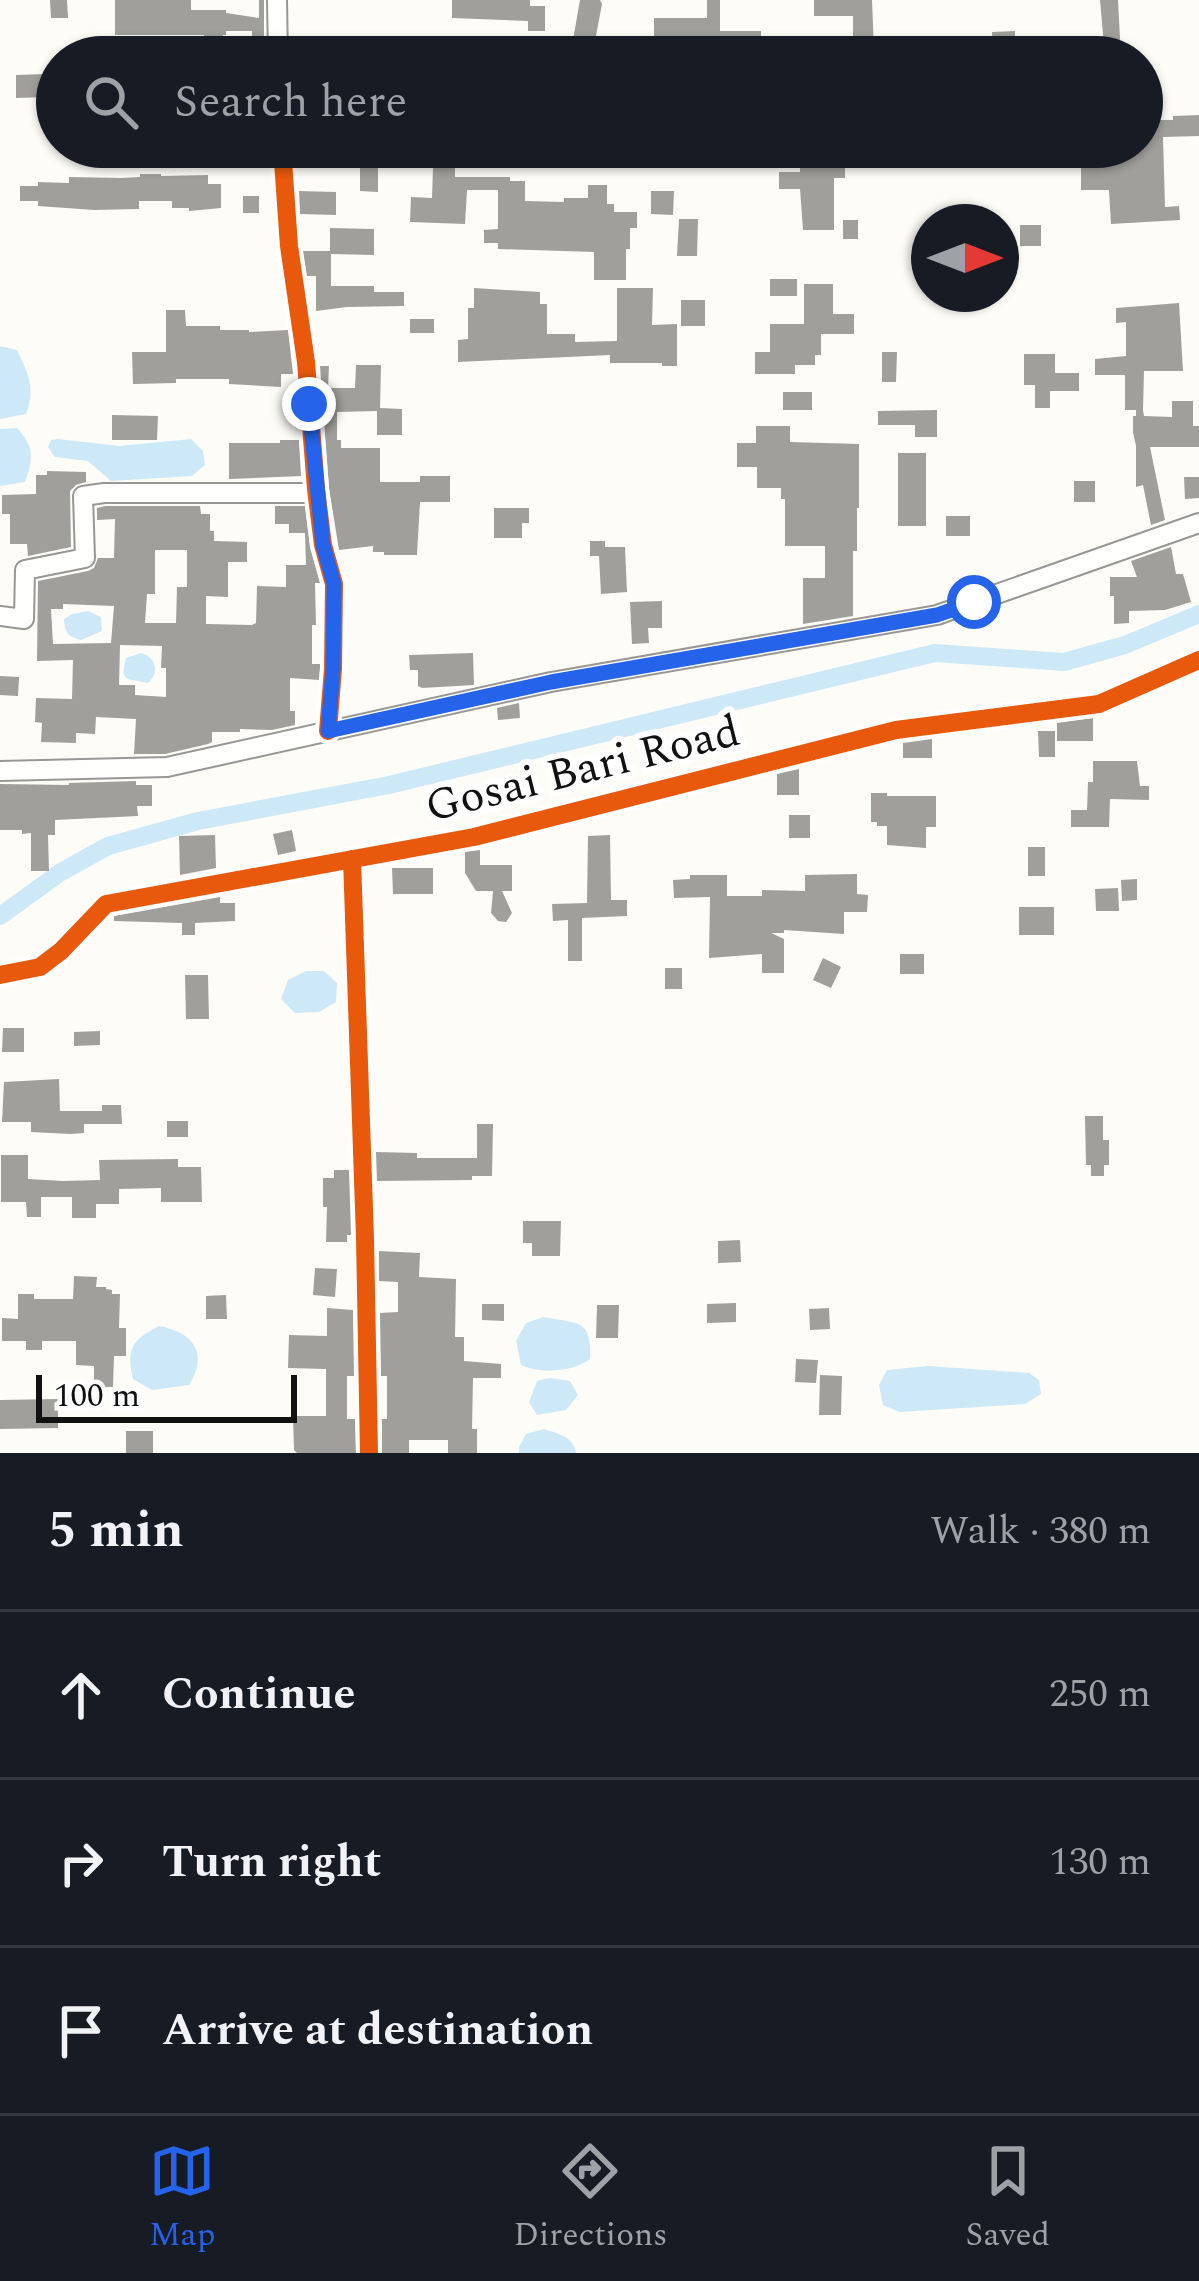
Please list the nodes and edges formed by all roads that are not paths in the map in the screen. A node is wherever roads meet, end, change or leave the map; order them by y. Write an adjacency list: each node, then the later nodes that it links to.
1 (277, 0): 2 (street)
2 (278, 36)
3 (283, 168): 4 (street)
4 (316, 494): 6 (street); 8 (street)
5 (1199, 524): 8 (street)
6 (0, 616)
7 (1199, 660): 10 (street, Gosai Bari Road)
8 (328, 731): 9 (street)
9 (0, 771)
10 (352, 859): 11 (street, Gosai Bari Road); 12 (street)
11 (0, 975)
12 (369, 1453)

